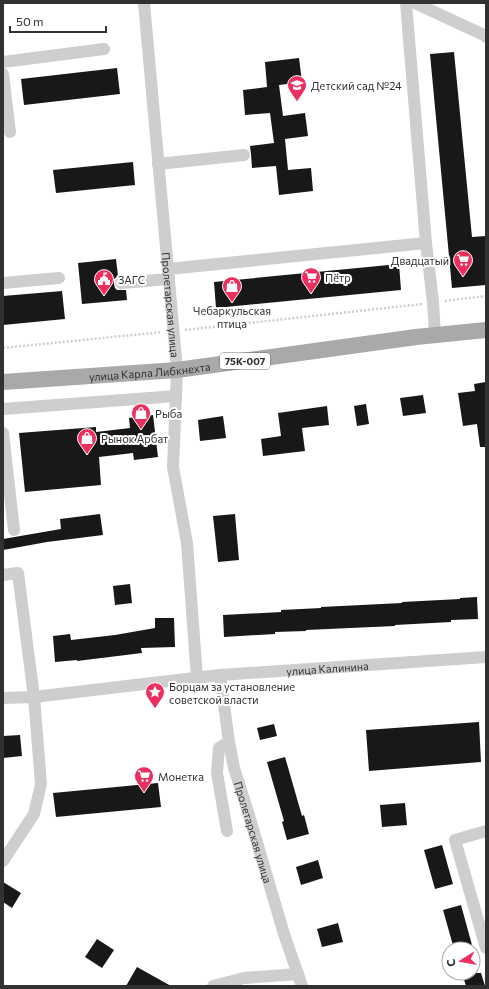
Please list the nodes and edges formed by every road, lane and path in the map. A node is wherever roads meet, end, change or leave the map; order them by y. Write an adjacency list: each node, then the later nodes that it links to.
1 (144, 3): 10 (street, Пролетарская улица)
2 (406, 3): 11 (street)
3 (415, 3): 4 (street)
4 (486, 36)
5 (104, 49): 6 (street)
6 (3, 62)
7 (3, 74): 8 (street)
8 (10, 132)
9 (244, 155): 10 (street)
10 (158, 164): 12 (street, Пролетарская улица)
11 (426, 243): 12 (street); 17 (street)
12 (168, 274): 15 (street); 19 (street, Пролетарская улица)
13 (59, 278): 14 (street)
14 (3, 283)
15 (121, 283)
16 (486, 296): 17 (path)
17 (433, 302): 19 (path); 20 (street)
18 (486, 330): 20 (main road, улица Карла Либкнехта / 75К-007)
19 (173, 331): 21 (path); 22 (street, Пролетарская улица)
20 (435, 335): 22 (main road, улица Карла Либкнехта / 75К-007)
21 (3, 348)
22 (177, 370): 23 (main road, улица Карла Либкнехта / 75К-007); 24 (street, Пролетарская улица)
23 (3, 382)
24 (176, 396): 25 (street); 31 (street, Пролетарская улица)
25 (3, 409)
26 (3, 433): 27 (street)
27 (14, 530)
28 (3, 575): 32 (street)
29 (486, 657): 30 (street, улица Калинина)
30 (220, 676): 31 (street, улица Калинина); 34 (street, Пролетарская улица)
31 (197, 678): 32 (street, улица Калинина)
32 (34, 697): 33 (street, улица Калинина); 37 (street)
33 (3, 698)
34 (229, 742): 35 (street); 39 (street, Пролетарская улица)
35 (227, 831)
36 (486, 831): 38 (street)
37 (3, 861)
38 (486, 948)
39 (298, 974): 40 (street); 41 (street, Пролетарская улица)
40 (213, 986)
41 (302, 986)

